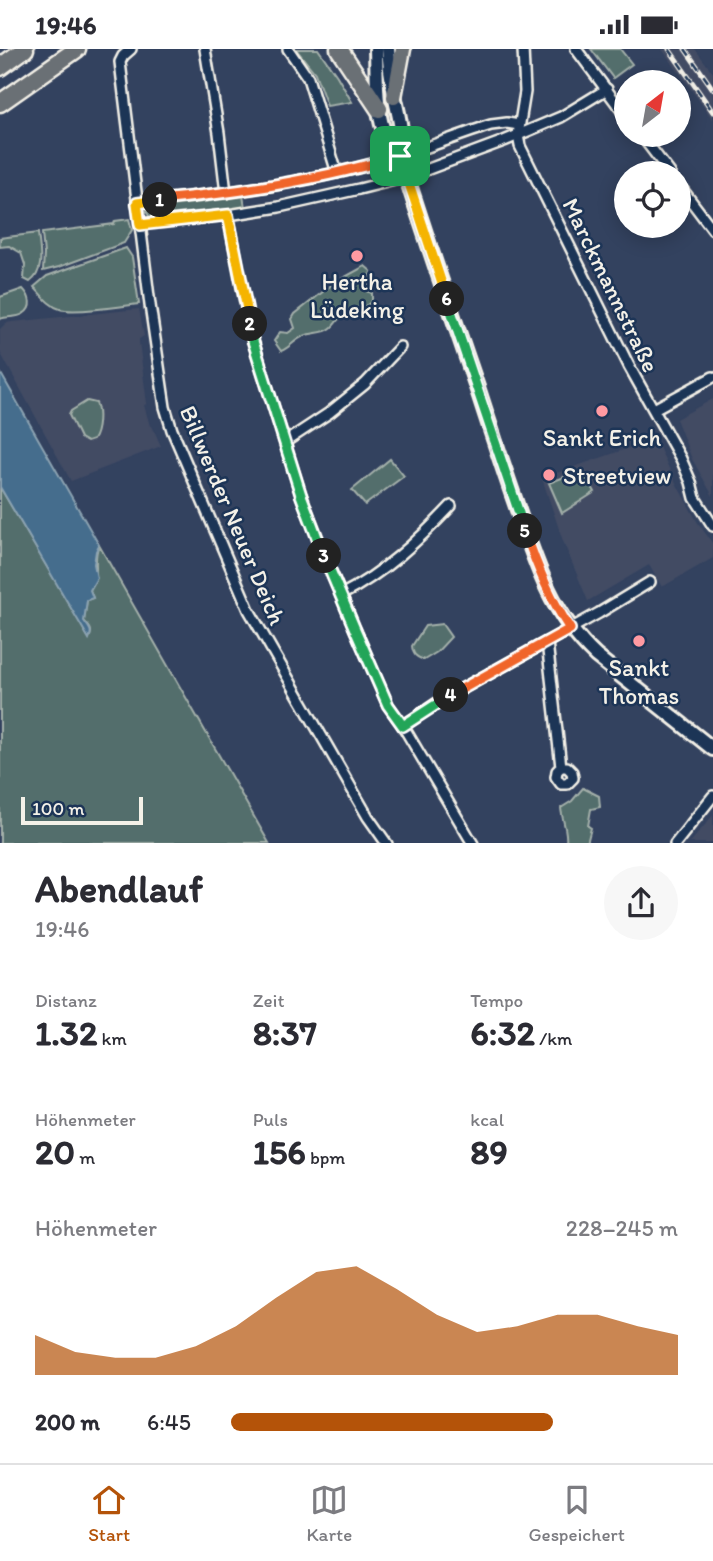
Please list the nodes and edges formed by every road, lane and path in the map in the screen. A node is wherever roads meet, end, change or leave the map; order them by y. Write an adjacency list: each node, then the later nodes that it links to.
1 (25, 49): 12 (highway)
2 (77, 49): 16 (highway)
3 (131, 49): 26 (street, Billwerder Neuer Deich)
4 (205, 49): 24 (street)
5 (288, 49): 22 (street)
6 (339, 49): 17 (highway)
7 (376, 49): 17 (street)
8 (388, 49): 14 (street)
9 (402, 49): 14 (main road)
10 (523, 49): 18 (street)
11 (576, 49): 13 (street)
12 (0, 67)
13 (607, 89): 15 (street); 18 (street)
14 (394, 97): 20 (street)
15 (614, 99)
16 (0, 103)
17 (379, 109): 20 (street)
18 (519, 130): 20 (street); 23 (street); 32 (street, Marckmannstraße)
19 (650, 147): 21 (street)
20 (400, 156): 22 (street); 23 (street)
21 (661, 161)
22 (337, 173): 24 (street)
23 (407, 177): 27 (street); 38 (street)
24 (226, 193): 26 (street)
25 (691, 201): 29 (street)
26 (137, 203): 28 (street, Billwerder Neuer Deich)
27 (228, 215): 28 (street); 33 (street)
28 (140, 225): 44 (street, Billwerder Neuer Deich)
29 (713, 230)
30 (400, 347): 33 (street)
31 (713, 377): 32 (street)
32 (654, 409): 35 (street, Marckmannstraße)
33 (285, 442): 37 (street)
34 (451, 506): 37 (street)
35 (713, 526)
36 (650, 582): 38 (street)
37 (341, 595): 40 (street)
38 (570, 629): 39 (street); 41 (street)
39 (547, 642): 40 (street); 42 (street)
40 (403, 726): 45 (street)
41 (713, 749)
42 (561, 767)
43 (713, 796): 46 (street)
44 (387, 843)
45 (473, 843)
46 (675, 843)

